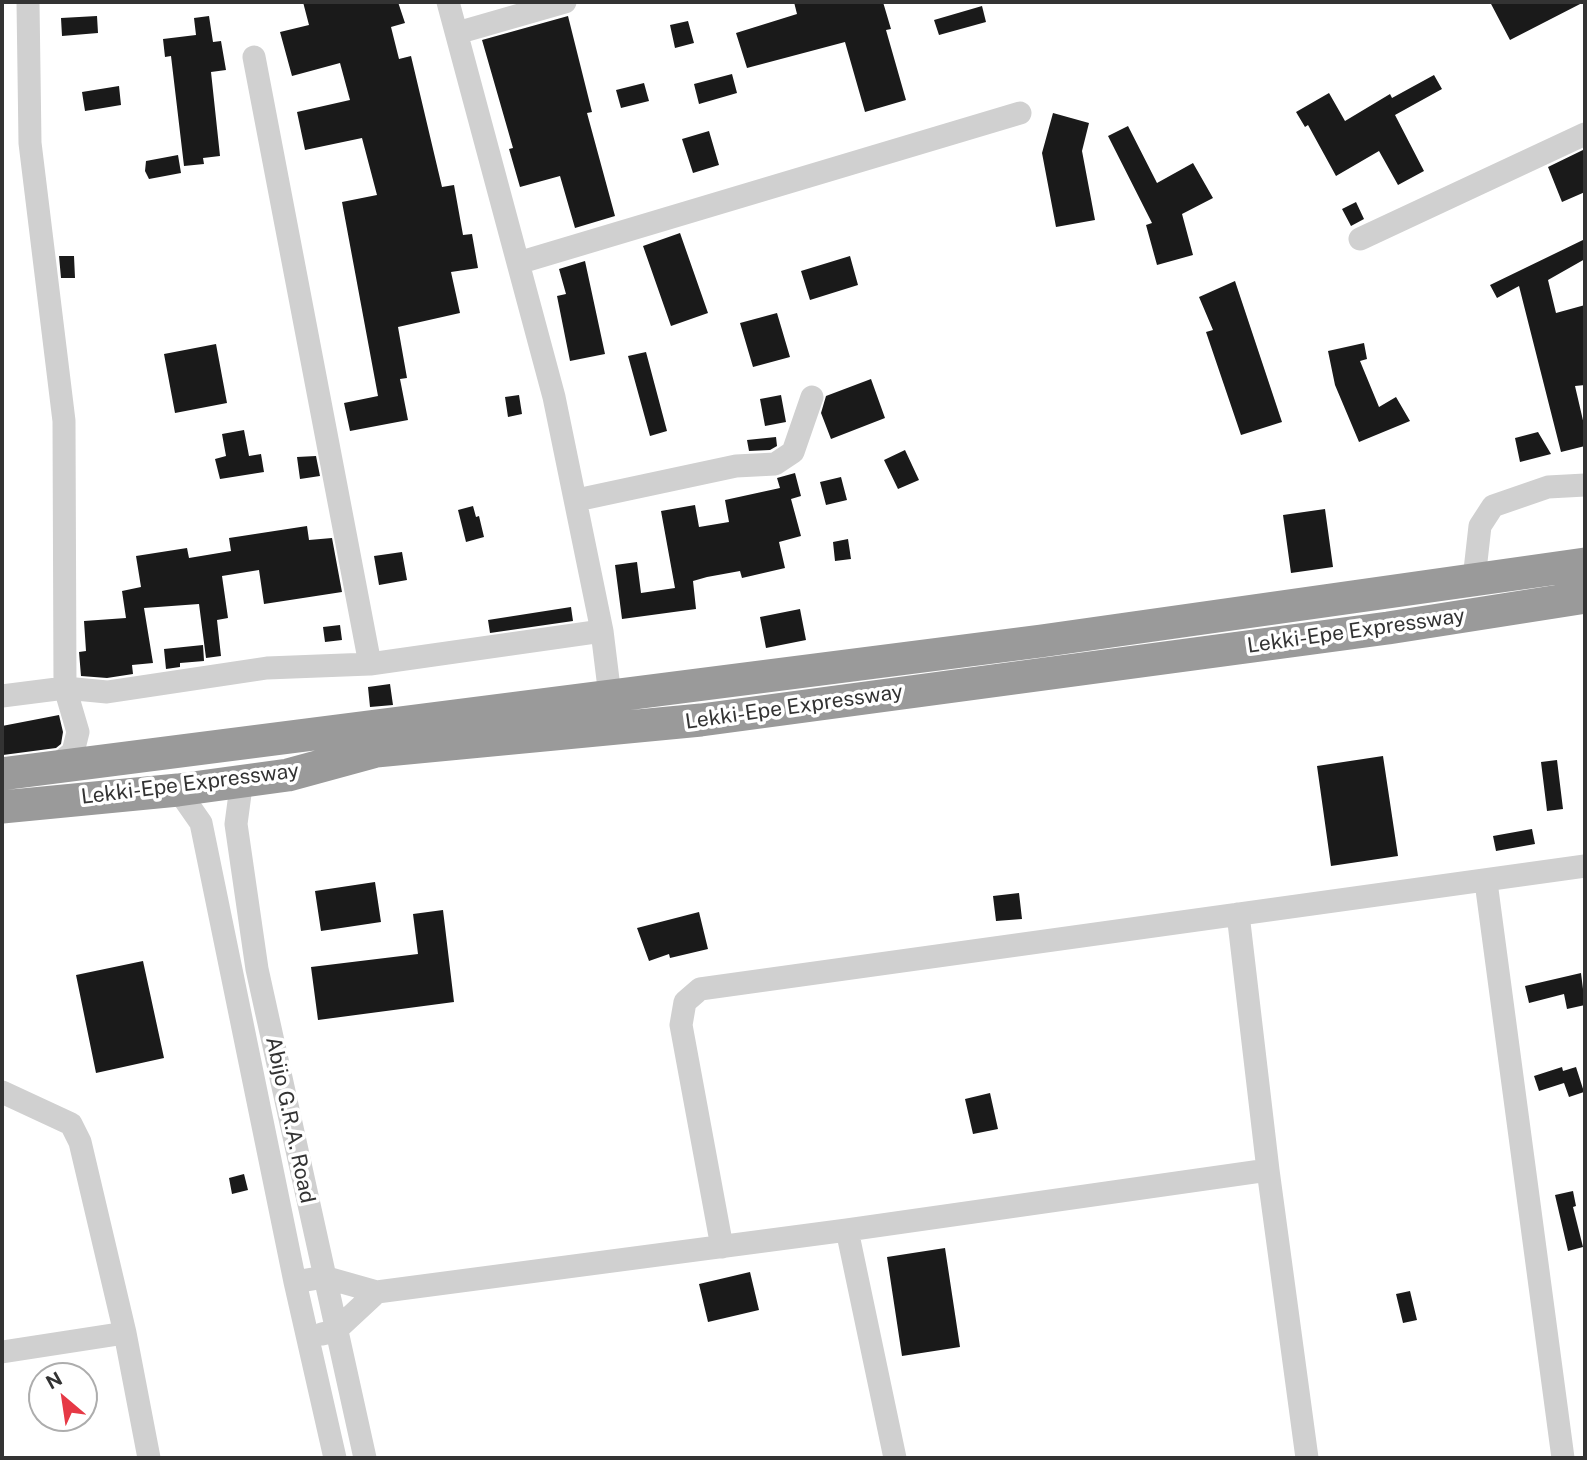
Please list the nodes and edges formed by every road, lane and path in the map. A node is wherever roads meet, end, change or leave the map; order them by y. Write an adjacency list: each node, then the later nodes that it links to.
1 (29, 2): 20 (street)
2 (448, 2): 4 (street)
3 (565, 2): 4 (street)
4 (457, 33): 9 (street)
5 (254, 57): 18 (street)
6 (1020, 113): 9 (street)
7 (1585, 134): 8 (street)
8 (1360, 239)
9 (518, 263): 12 (street)
10 (812, 397): 12 (street)
11 (1585, 485): 14 (street)
12 (577, 500): 16 (street)
13 (1585, 564): 14 (highway, Lekki-Epe Expressway)
14 (1474, 579): 17 (highway, Lekki-Epe Expressway)
15 (1585, 597): 19 (highway, Lekki-Epe Expressway)
16 (602, 631): 18 (street); 22 (street)
17 (1098, 632): 19 (highway); 22 (highway, Lekki-Epe Expressway)
18 (370, 664): 20 (street)
19 (1103, 664): 25 (highway, Lekki-Epe Expressway)
20 (65, 688): 21 (street); 23 (street)
21 (2, 696)
22 (610, 696): 23 (highway, Lekki-Epe Expressway)
23 (52, 768): 24 (highway, Lekki-Epe Expressway)
24 (2, 774)
25 (242, 779): 26 (highway, Lekki-Epe Expressway); 35 (street, Abijo G.R.A. Road)
26 (178, 789): 27 (highway, Lekki-Epe Expressway); 36 (street, Abijo G.R.A. Road)
27 (2, 807)
28 (1585, 866): 29 (street)
29 (1486, 882): 30 (street); 47 (street)
30 (1238, 914): 32 (street); 34 (street)
31 (2, 1092): 39 (street)
32 (1268, 1170): 33 (street); 46 (street)
33 (847, 1230): 34 (street); 45 (street)
34 (722, 1247): 37 (street)
35 (324, 1277): 36 (street); 37 (street); 38 (street, Abijo G.R.A. Road)
36 (295, 1282): 40 (street, Abijo G.R.A. Road)
37 (377, 1292): 38 (street)
38 (335, 1331): 40 (street); 44 (street, Abijo G.R.A. Road)
39 (125, 1333): 41 (street); 42 (street)
40 (307, 1337): 43 (street, Abijo G.R.A. Road)
41 (2, 1352)
42 (149, 1458)
43 (335, 1458)
44 (365, 1458)
45 (895, 1458)
46 (1307, 1458)
47 (1563, 1458)

